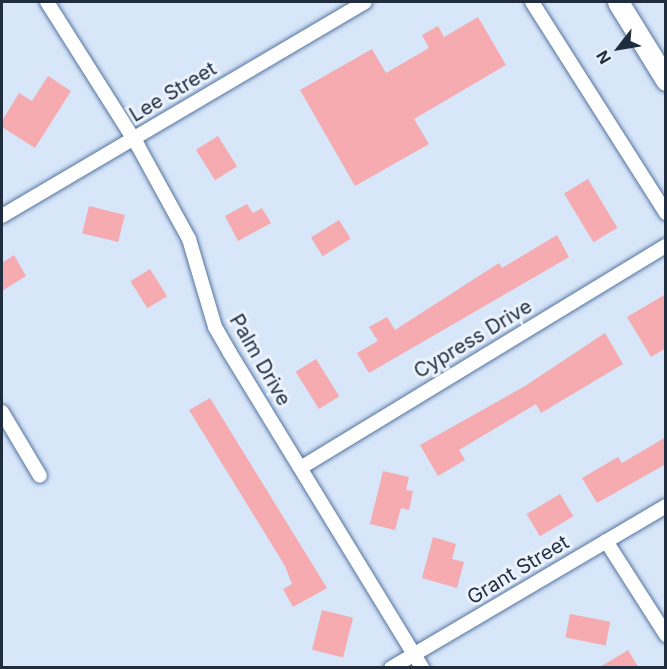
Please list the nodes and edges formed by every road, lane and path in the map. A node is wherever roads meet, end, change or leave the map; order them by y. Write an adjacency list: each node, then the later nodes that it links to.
1 (47, 2): 6 (street, Palm Drive)
2 (365, 2): 6 (street, Lee Street)
3 (532, 2): 7 (street)
4 (618, 2): 5 (main road)
5 (666, 80)
6 (133, 138): 8 (street, Lee Street); 11 (street, Palm Drive)
7 (666, 213)
8 (2, 216)
9 (666, 246): 11 (street, Cypress Drive)
10 (2, 412): 12 (street)
11 (302, 467): 16 (street, Palm Drive)
12 (39, 476)
13 (666, 506): 14 (street, Grant Street)
14 (606, 541): 15 (street); 16 (street, Grant Street)
15 (666, 635)
16 (414, 654): 17 (street, Grant Street); 18 (street, Palm Drive)
17 (391, 668)
18 (422, 668)

